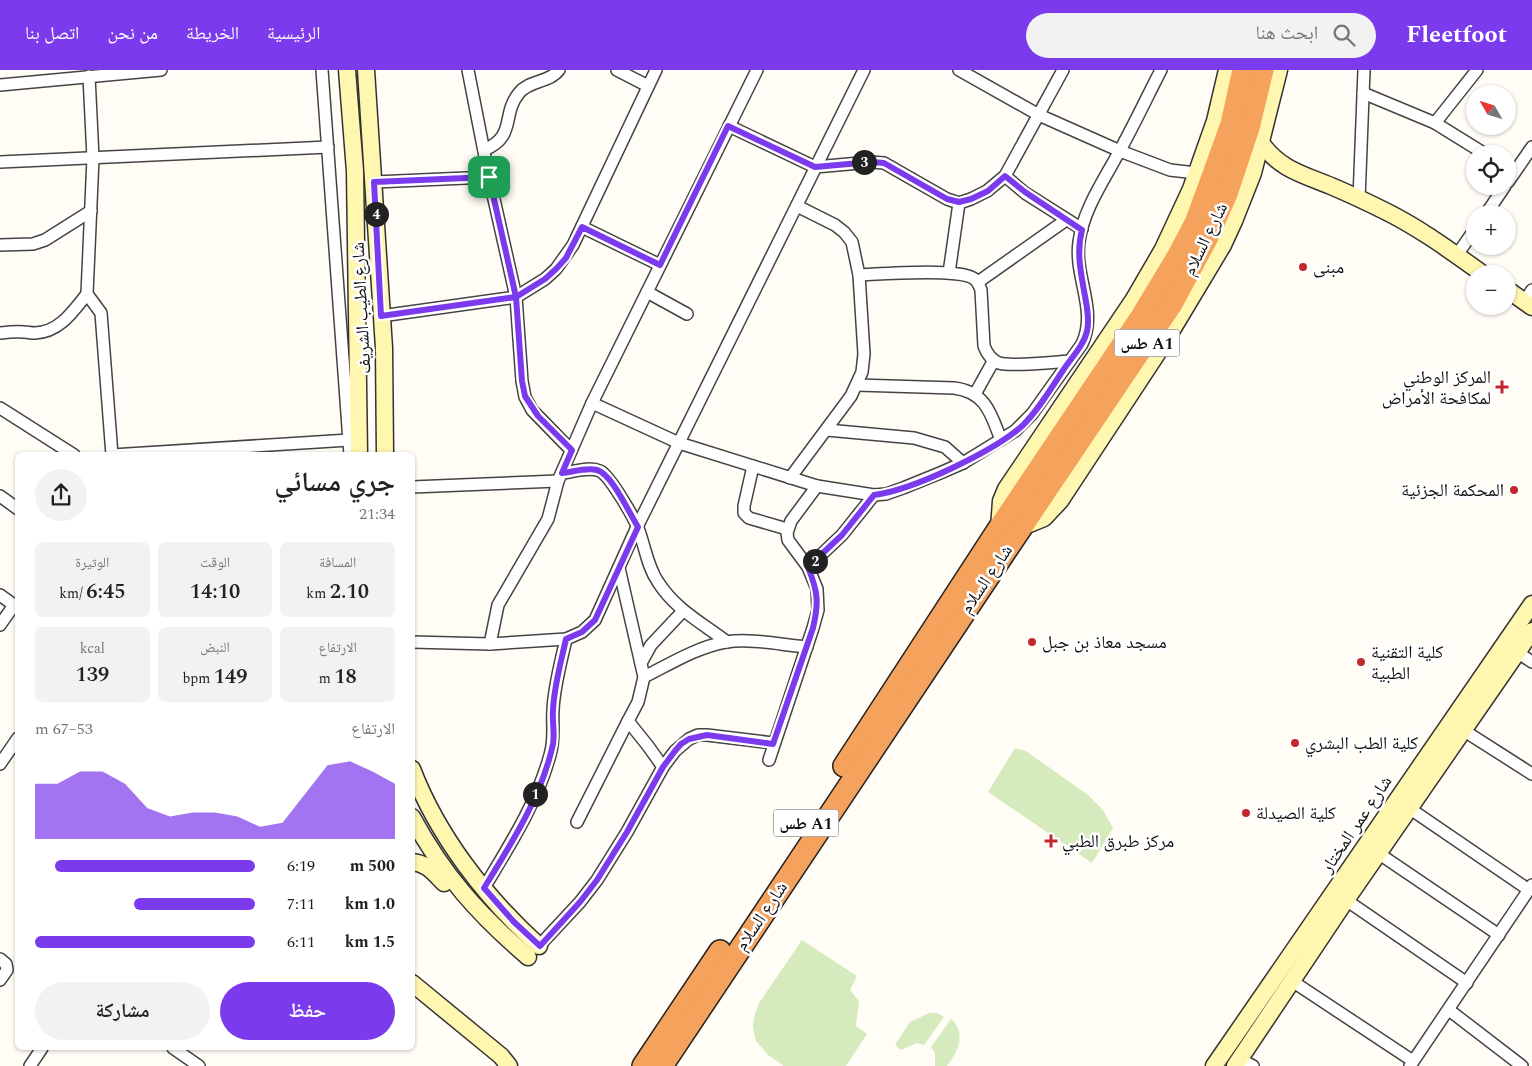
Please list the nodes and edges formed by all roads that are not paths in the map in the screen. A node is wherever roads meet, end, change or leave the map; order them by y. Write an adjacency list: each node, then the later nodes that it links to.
1 (161, 70): 20 (street)
2 (322, 70): 29 (street)
3 (346, 70): 81 (street, شارع الطيب الشريف)
4 (366, 70): 42 (street, شارع الطيب الشريف)
5 (468, 70): 31 (street)
6 (559, 70): 31 (street)
7 (618, 70): 22 (street)
8 (656, 70): 22 (street)
9 (757, 70): 26 (street)
10 (864, 70): 36 (street)
11 (1063, 70): 24 (street)
12 (1161, 70): 32 (street)
13 (1227, 70): 38 (street)
14 (1243, 70): 94 (highway, شارع السلام)
15 (1263, 70): 92 (highway, شارع السلام / طس A1)
16 (1279, 70): 27 (street)
17 (1364, 70): 23 (street)
18 (1477, 70): 25 (street)
19 (962, 71): 24 (street)
20 (89, 76): 21 (street); 33 (street)
21 (0, 85)
22 (648, 86): 48 (street)
23 (1363, 93): 25 (street); 43 (street)
24 (1039, 115): 32 (street); 40 (street)
25 (1435, 123): 28 (street)
26 (728, 126): 36 (street); 53 (street)
27 (1261, 143): 37 (street); 39 (street)
28 (1470, 145)
29 (328, 147): 33 (street); 73 (street)
30 (1532, 147): 35 (street)
31 (484, 150): 41 (street)
32 (1120, 151): 38 (street); 49 (street)
33 (93, 158): 34 (street); 46 (street)
34 (0, 162)
35 (1516, 165)
36 (815, 167): 44 (street); 45 (street)
37 (1291, 171): 39 (street); 43 (street)
38 (1196, 173): 94 (street)
39 (1253, 173): 92 (street)
40 (1005, 176): 44 (street); 47 (street)
41 (489, 177): 42 (street); 61 (street)
42 (374, 182): 64 (street, شارع الطيب الشريف)
43 (1359, 199): 52 (street)
44 (959, 202): 55 (street)
45 (796, 206): 56 (street); 75 (street)
46 (91, 211): 51 (street); 59 (street)
47 (1066, 220): 49 (street); 57 (street)
48 (582, 227): 53 (street); 61 (street)
49 (1082, 230): 67 (street)
50 (1466, 242): 52 (street)
51 (0, 245)
52 (1457, 255): 54 (street)
53 (660, 265): 58 (street)
54 (1471, 265)
55 (949, 273): 56 (street); 57 (street)
56 (858, 275): 68 (street)
57 (978, 282): 66 (street)
58 (647, 292): 63 (street); 70 (street)
59 (87, 294): 65 (street); 78 (street)
60 (1516, 294): 62 (street)
61 (516, 297): 64 (street); 76 (street)
62 (1529, 300)
63 (687, 314)
64 (381, 316): 82 (street, شارع الطيب الشريف)
65 (0, 333)
66 (994, 360): 67 (street); 69 (street)
67 (1070, 361): 74 (street)
68 (857, 385): 69 (street); 72 (street)
69 (975, 394): 74 (street)
70 (592, 403): 75 (street); 76 (street)
71 (0, 408): 77 (street)
72 (827, 430): 83 (street); 86 (street)
73 (349, 440): 79 (street); 80 (street)
74 (1002, 440): 83 (street)
75 (679, 443): 84 (street); 93 (street)
76 (572, 450): 85 (street)
77 (69, 452)
78 (112, 452)
79 (159, 452)
80 (350, 452)
81 (359, 452)
82 (385, 452)
83 (963, 463): 89 (street)
84 (753, 466): 86 (street); 95 (street)
85 (560, 477): 88 (street); 93 (street); 109 (street)
86 (790, 478): 87 (street)
87 (817, 486): 89 (street); 95 (street)
88 (415, 488)
89 (874, 495): 96 (street)
90 (0, 496): 91 (street)
91 (15, 507)
92 (1022, 526): 98 (highway, شارع السلام / طس A1)
93 (638, 527): 97 (street); 102 (street)
94 (999, 528): 98 (highway, شارع السلام)
95 (788, 529): 96 (street)
96 (808, 567): 110 (street)
97 (619, 568): 106 (street); 113 (street)
98 (973, 584): 148 (highway, شارع السلام / طس A1); 149 (highway, شارع السلام / طس A1)
99 (0, 595): 100 (street)
100 (15, 605)
101 (15, 607): 104 (street)
102 (683, 612): 108 (street); 113 (street)
103 (1530, 613): 150 (street, شارع عمر المختار)
104 (0, 625)
105 (1532, 631): 111 (street, شارع عمر المختار)
106 (566, 639): 109 (street); 129 (street)
107 (415, 642): 109 (street)
108 (727, 642): 110 (street); 114 (street)
109 (490, 644)
110 (807, 647): 118 (street)
111 (1516, 652): 112 (street); 116 (street, شارع عمر المختار)
112 (1532, 662)
113 (641, 663): 114 (street)
114 (644, 676): 115 (street)
115 (628, 721): 121 (street); 126 (street)
116 (1463, 730): 122 (street); 124 (street, شارع عمر المختار)
117 (15, 742): 120 (street)
118 (773, 744): 119 (street); 121 (street)
119 (769, 760)
120 (0, 764)
121 (663, 767): 134 (street)
122 (1532, 774)
123 (415, 775): 129 (street)
124 (1409, 808): 127 (street, شارع عمر المختار); 130 (street)
125 (415, 822): 131 (street)
126 (577, 822)
127 (1378, 853): 132 (street, شارع عمر المختار); 133 (street)
128 (415, 862): 131 (street)
129 (484, 888): 131 (street); 134 (street)
130 (1531, 888): 133 (street)
131 (469, 900): 134 (street)
132 (1346, 900): 137 (street, شارع عمر المختار); 138 (street)
133 (1499, 935): 138 (street)
134 (534, 952)
135 (0, 959): 136 (street)
136 (0, 980)
137 (1292, 980): 143 (street, شارع عمر المختار); 144 (street)
138 (1467, 983): 140 (street)
139 (415, 985): 147 (street)
140 (1448, 1010): 144 (street); 151 (street)
141 (41, 1050): 145 (street)
142 (176, 1050): 146 (street)
143 (1243, 1064)
144 (1412, 1064)
145 (30, 1066)
146 (199, 1066)
147 (509, 1066)
148 (642, 1066)
149 (662, 1066)
150 (1214, 1066)
151 (1522, 1066)

